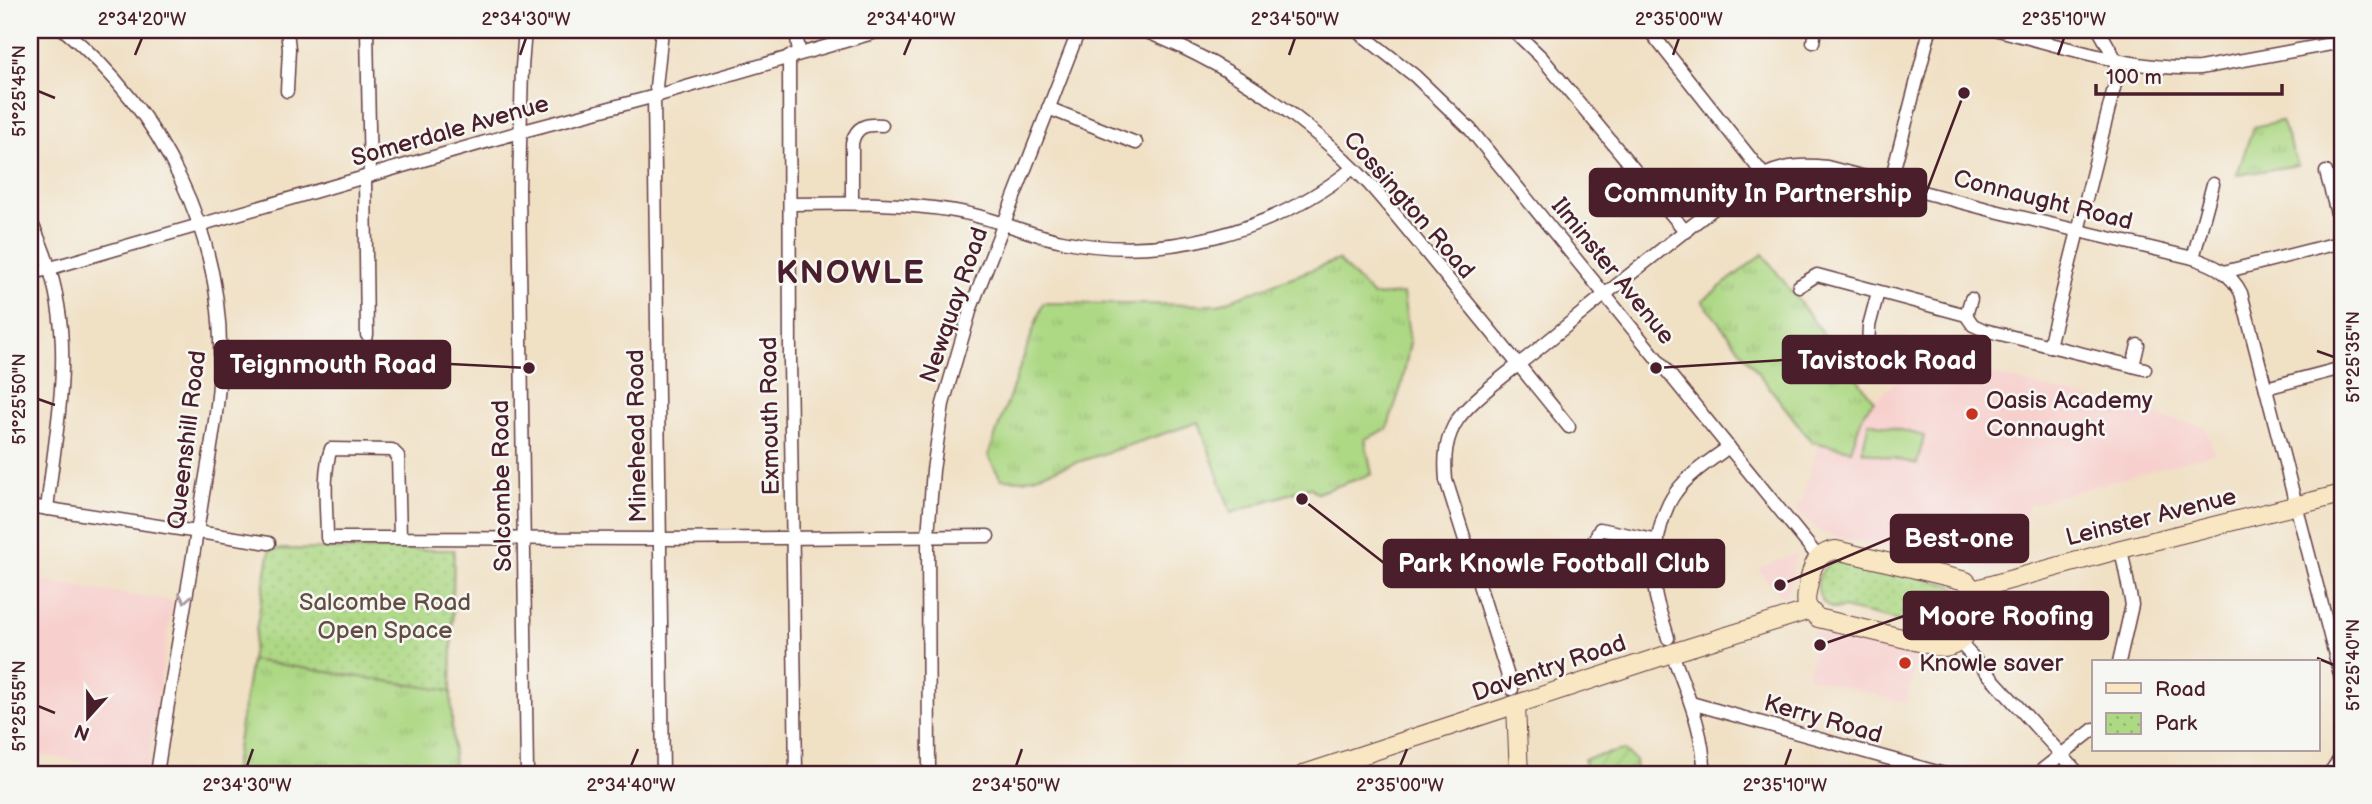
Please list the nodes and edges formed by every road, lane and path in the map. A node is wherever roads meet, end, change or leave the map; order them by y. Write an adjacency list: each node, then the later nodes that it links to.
1 (64, 30): 35 (street, Queenshill Road)
2 (286, 30): 19 (street)
3 (367, 30): 28 (street)
4 (525, 30): 23 (street, Salcombe Road)
5 (662, 30): 20 (street, Minehead Road)
6 (796, 30): 17 (street, Exmouth Road)
7 (883, 30): 17 (street, Somerdale Avenue)
8 (1079, 30): 21 (street, Newquay Road)
9 (1142, 30): 25 (street, Cossington Road)
10 (1356, 30): 46 (street, Ilminster Avenue)
11 (1513, 30): 37 (street)
12 (1649, 30): 27 (street)
13 (1930, 30): 29 (street)
14 (1998, 30): 18 (street)
15 (2099, 30): 18 (street)
16 (2342, 42): 18 (street)
17 (794, 55): 20 (street, Somerdale Avenue); 32 (street, Exmouth Road)
18 (2116, 60): 36 (street)
19 (287, 91)
20 (657, 96): 23 (street, Somerdale Avenue); 68 (street, Minehead Road)
21 (1048, 108): 24 (street); 34 (street, Newquay Road)
22 (882, 125): 31 (street)
23 (520, 133): 28 (street, Somerdale Avenue); 66 (street, Salcombe Road)
24 (1136, 143)
25 (1353, 168): 34 (street); 53 (street, Cossington Road)
26 (2326, 172): 38 (street)
27 (1763, 174): 29 (street, Connaught Road); 37 (street, Connaught Road)
28 (368, 176): 35 (street, Somerdale Avenue); 49 (street)
29 (1890, 184): 36 (street, Connaught Road)
30 (2213, 184): 40 (street)
31 (852, 203): 32 (street); 34 (street)
32 (790, 204): 67 (street, Exmouth Road)
33 (30, 220): 41 (street)
34 (1004, 223): 63 (street, Newquay Road)
35 (200, 225): 41 (street, Somerdale Avenue); 62 (street, Queenshill Road)
36 (2077, 230): 40 (street, Connaught Road); 51 (street)
37 (1686, 232): 46 (street, Connaught Road)
38 (2342, 232)
39 (2342, 242): 42 (street)
40 (2193, 258): 42 (street, Connaught Road)
41 (50, 268): 43 (street, Somerdale Avenue); 61 (street)
42 (2224, 272): 55 (street)
43 (30, 274)
44 (1798, 286): 45 (street)
45 (1878, 292): 48 (street); 52 (street)
46 (1605, 294): 53 (street, Connaught Road); 57 (street, Ilminster Avenue)
47 (1971, 299): 48 (street)
48 (1966, 315): 51 (street)
49 (367, 335)
50 (2138, 345): 51 (street)
51 (2049, 346)
52 (1852, 361)
53 (1519, 365): 56 (street, Cossington Road); 80 (street, Connaught Road)
54 (2342, 368): 55 (street)
55 (2266, 388): 59 (street)
56 (1569, 427)
57 (1729, 447): 69 (street); 72 (street, Ilminster Avenue)
58 (2342, 494): 59 (street, Leinster Avenue)
59 (2298, 505): 71 (street, Leinster Avenue); 79 (street)
60 (30, 506): 61 (street)
61 (47, 509): 62 (street)
62 (197, 531): 70 (street); 86 (street, Queenshill Road, one-way to 86)
63 (928, 536): 64 (street); 67 (street); 90 (street, Newquay Road)
64 (988, 536)
65 (400, 538): 65 (street); 66 (street)
66 (523, 538): 68 (street); 87 (street, Salcombe Road)
67 (794, 538): 68 (street); 89 (street, Exmouth Road)
68 (659, 539): 88 (street, Minehead Road)
69 (1658, 541): 73 (street); 77 (street)
70 (269, 543)
71 (2121, 549): 74 (street, Leinster Avenue); 78 (street)
72 (1819, 558): 74 (street); 75 (street)
73 (1560, 571)
74 (1973, 590): 76 (street)
75 (1810, 610): 76 (street); 77 (street, Daventry Road)
76 (1960, 643): 83 (street)
77 (1670, 645): 80 (street, Daventry Road); 81 (street)
78 (2121, 660)
79 (2342, 682)
80 (1514, 697): 85 (street, Daventry Road); 92 (street)
81 (1691, 704): 93 (street); 94 (street, Kerry Road)
82 (2092, 731): 83 (street)
83 (2062, 755): 95 (street); 96 (street)
84 (2342, 756): 97 (street)
85 (1329, 770): 91 (street, Daventry Road)
86 (157, 774)
87 (527, 774)
88 (663, 774)
89 (796, 774)
90 (929, 774)
91 (1304, 774)
92 (1519, 774)
93 (1704, 774)
94 (1944, 774)
95 (2037, 774)
96 (2079, 774)
97 (2329, 774)

